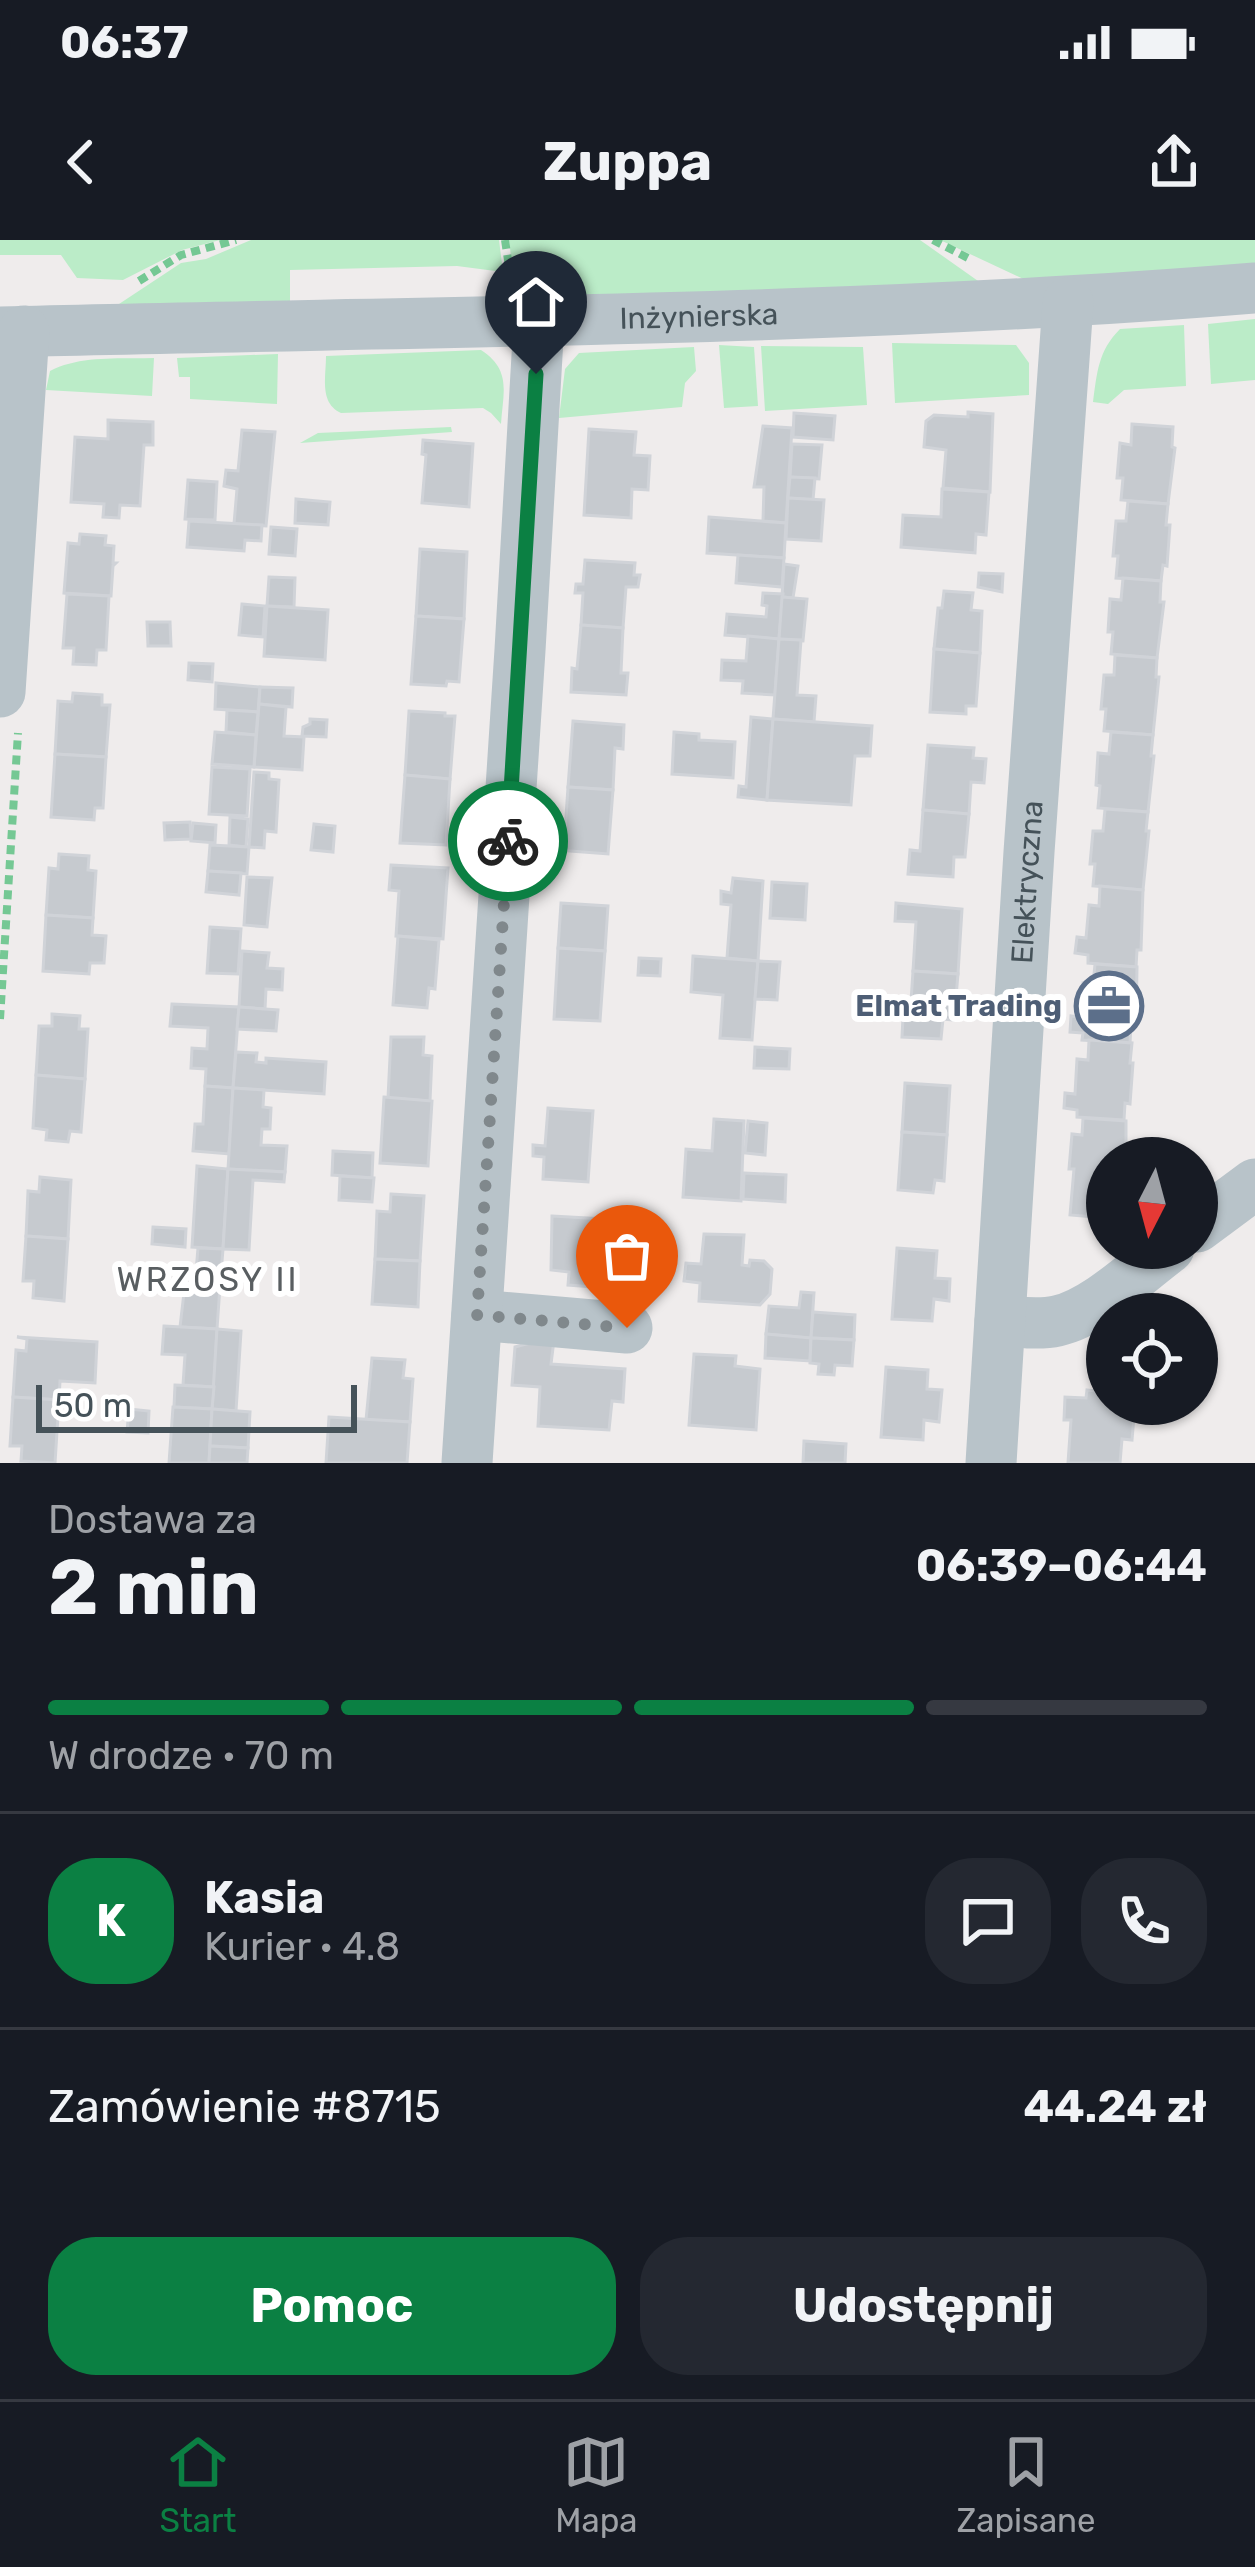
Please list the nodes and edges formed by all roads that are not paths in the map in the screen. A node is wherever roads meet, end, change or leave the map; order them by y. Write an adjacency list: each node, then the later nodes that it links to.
1 (1255, 288): 2 (street, Inżynierska)
2 (1068, 303): 3 (street, Inżynierska); 10 (street, Elektryczna)
3 (539, 321): 4 (street, Inżynierska); 9 (street)
4 (12, 332): 5 (street)
5 (10, 703)
6 (1255, 1184): 7 (street)
7 (1218, 1211)
8 (1140, 1269): 10 (street)
9 (477, 1315): 11 (street); 12 (street)
10 (1000, 1321): 13 (street, Elektryczna)
11 (627, 1328)
12 (467, 1463)
13 (991, 1463)

